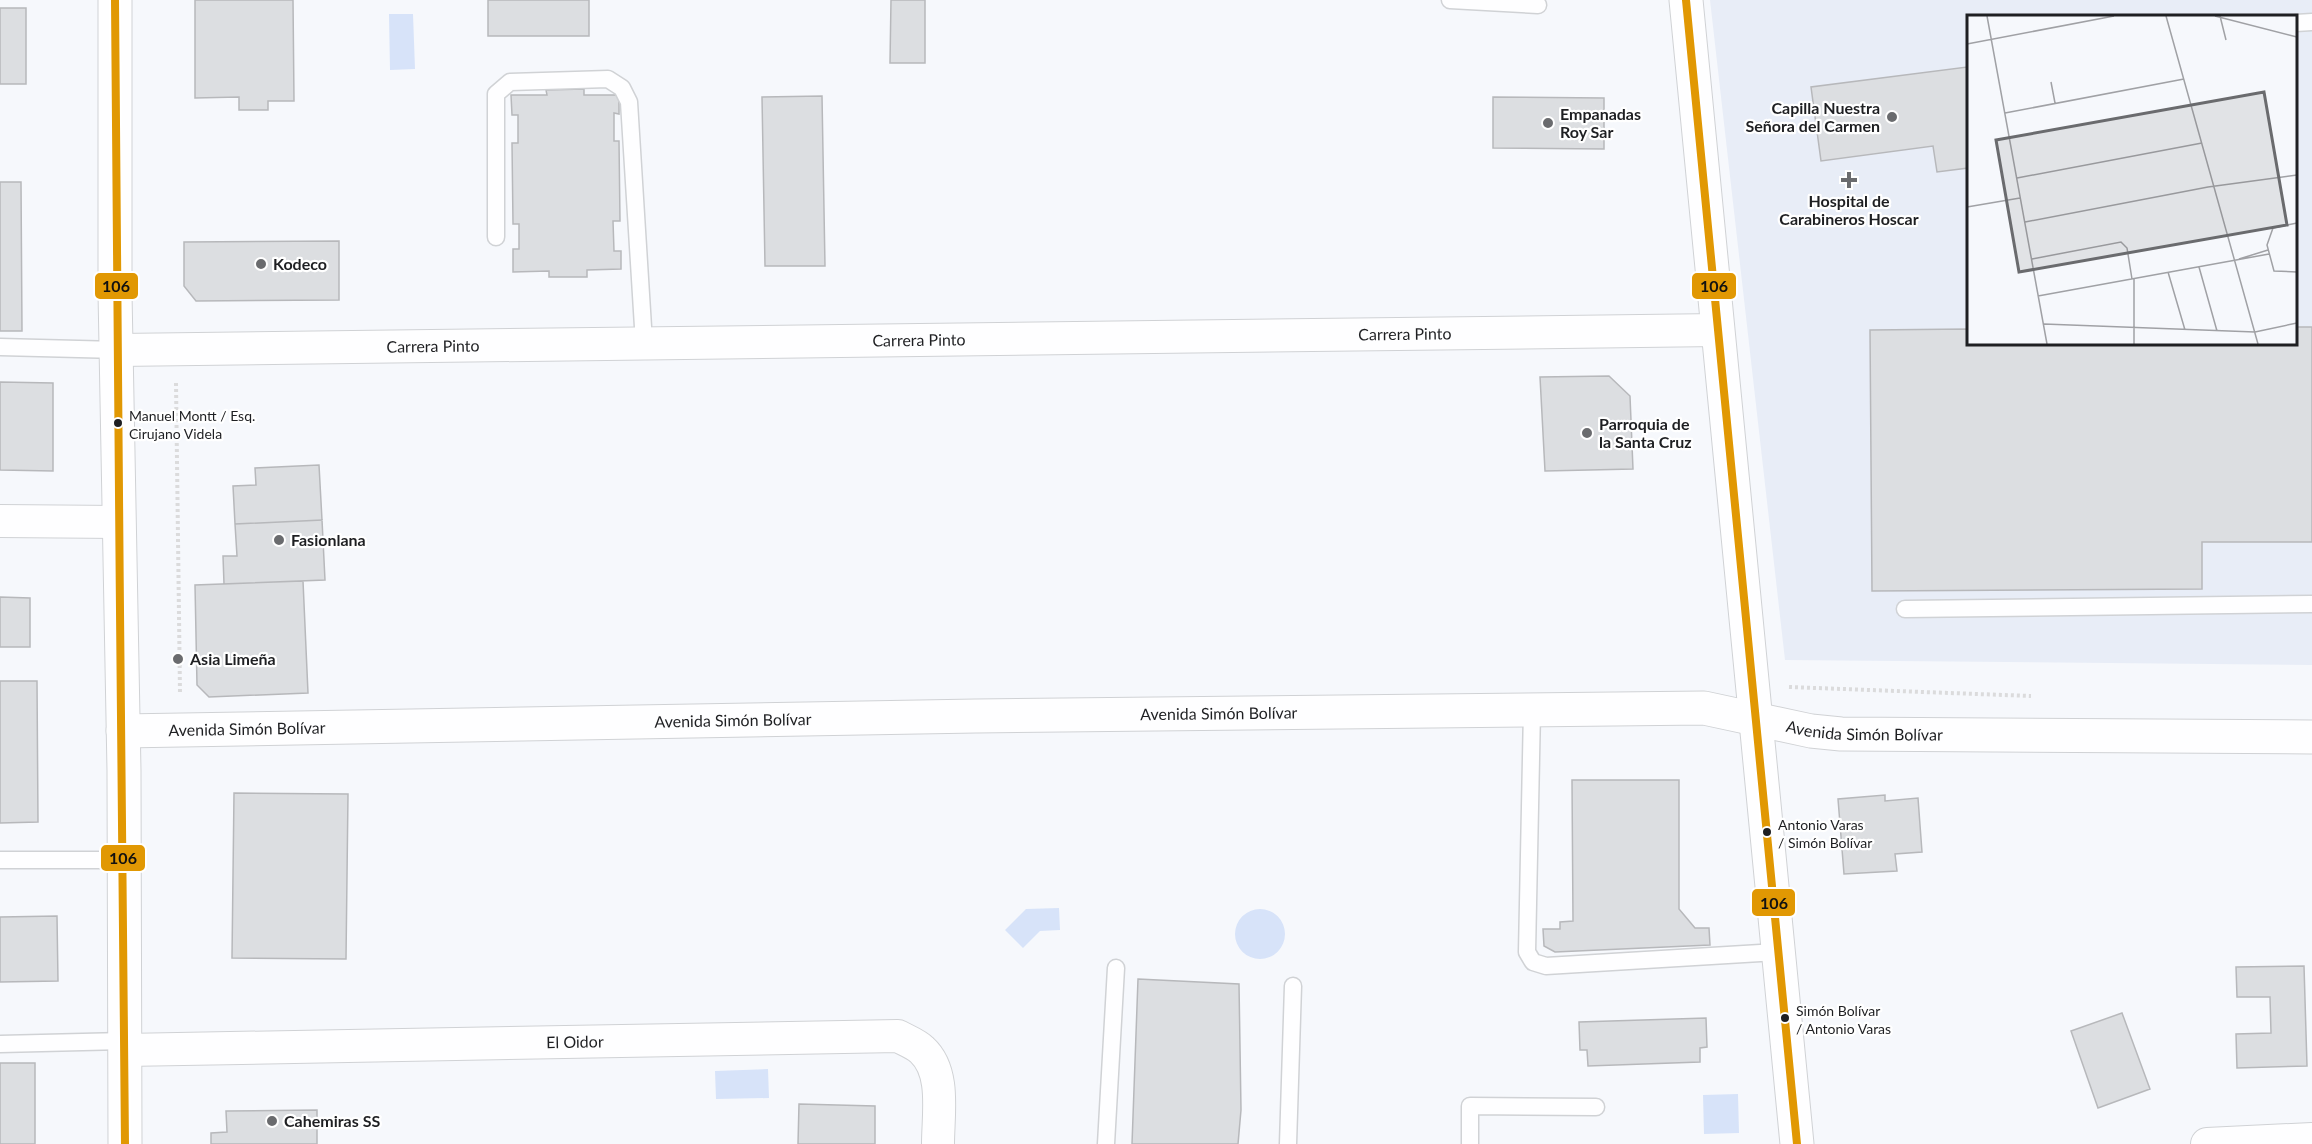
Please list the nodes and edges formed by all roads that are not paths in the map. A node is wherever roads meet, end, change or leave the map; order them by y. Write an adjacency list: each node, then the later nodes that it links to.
1 (115, 0): 11 (main road)
2 (1450, 0): 4 (lane)
3 (1686, 0): 8 (main road)
4 (1538, 5)
5 (2312, 22): 6 (lane)
6 (2297, 23)
7 (496, 237): 9 (lane)
8 (1718, 330): 9 (street, Carrera Pinto); 17 (main road)
9 (644, 344): 11 (street, Carrera Pinto)
10 (0, 347): 11 (lane)
11 (118, 350): 13 (main road)
12 (0, 520): 13 (street)
13 (119, 522): 18 (main road)
14 (2312, 604): 15 (lane)
15 (1905, 609)
16 (1532, 710): 17 (main road, Avenida Simón Bolívar); 18 (main road, Avenida Simón Bolívar); 22 (lane)
17 (1755, 718): 19 (main road, Avenida Simón Bolívar); 22 (main road)
18 (123, 731): 21 (main road)
19 (2312, 737)
20 (0, 860): 21 (lane)
21 (124, 860): 26 (main road)
22 (1777, 952): 34 (main road)
23 (1116, 968): 31 (lane)
24 (1293, 986): 32 (lane)
25 (0, 1044): 26 (lane)
26 (124, 1046): 29 (main road); 30 (street, El Oidor)
27 (1596, 1107): 33 (lane)
28 (2312, 1139): 35 (street)
29 (125, 1144)
30 (938, 1144)
31 (1106, 1144)
32 (1288, 1144)
33 (1470, 1144)
34 (1797, 1144)
35 (2207, 1144)

